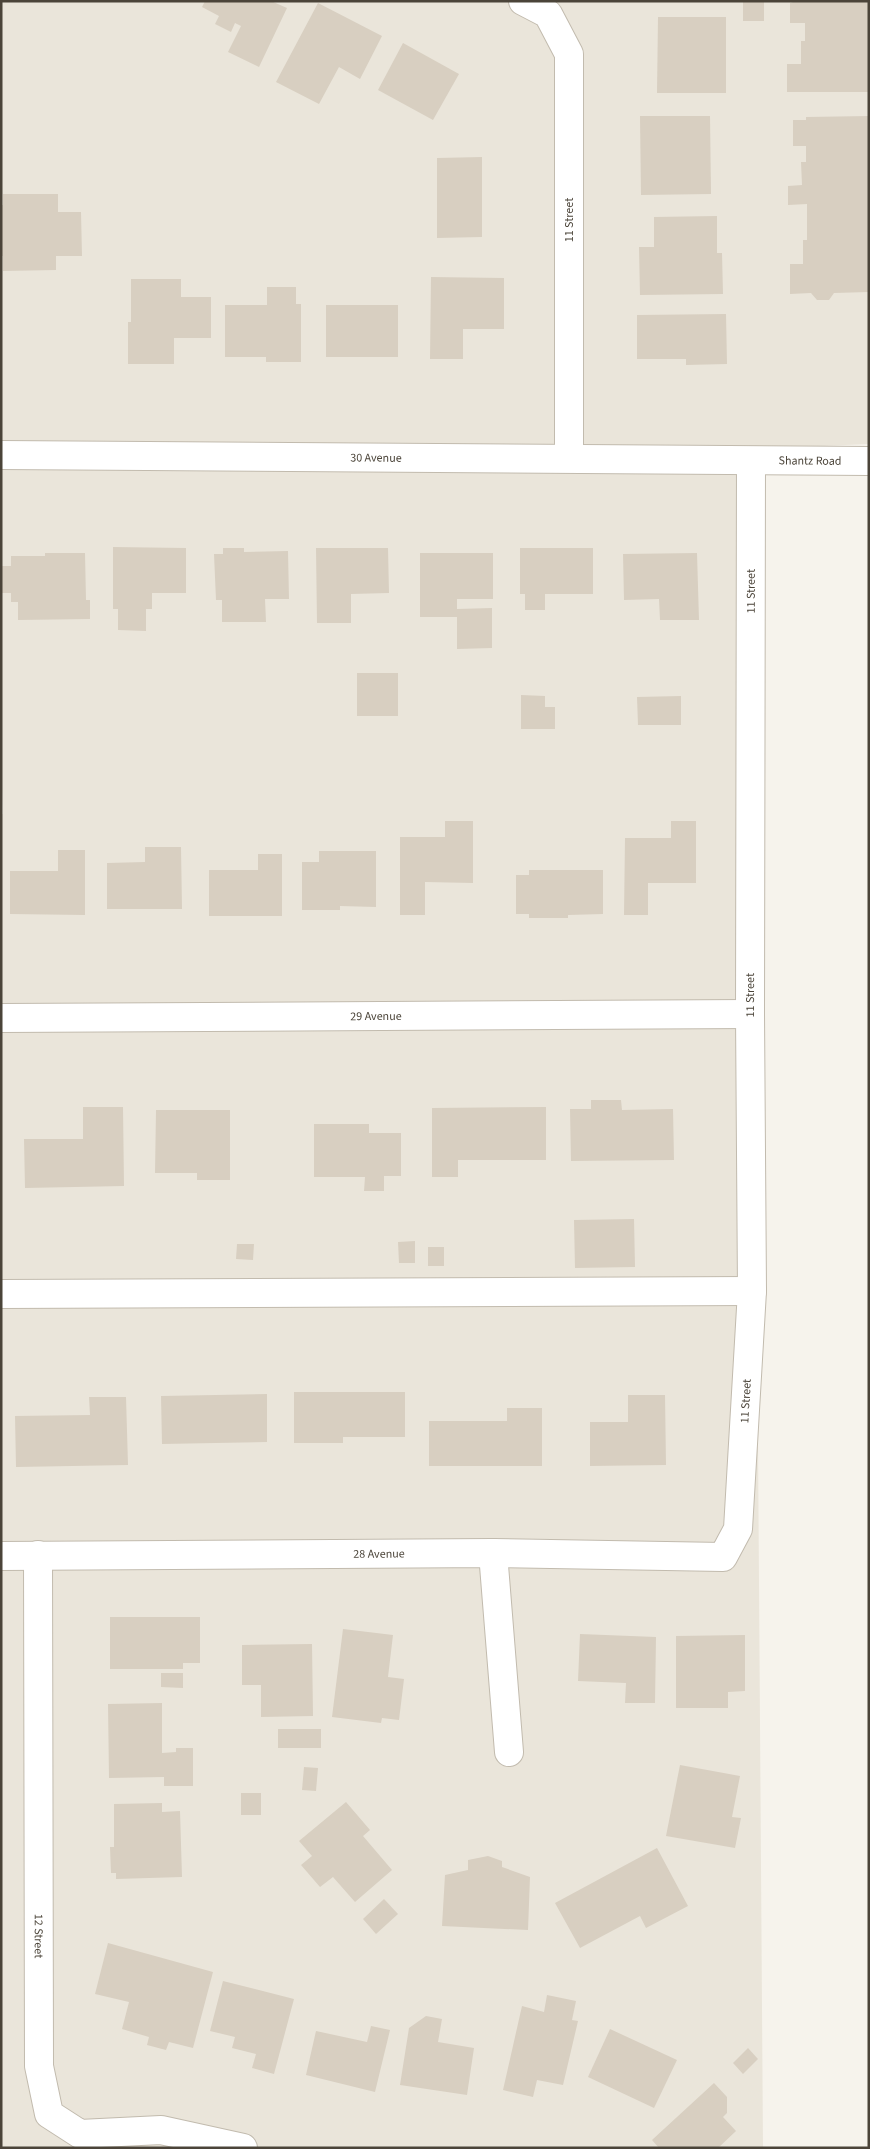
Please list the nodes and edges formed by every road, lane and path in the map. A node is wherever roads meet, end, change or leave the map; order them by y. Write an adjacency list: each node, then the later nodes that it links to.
1 (523, 1): 3 (street, 11 Street)
2 (1, 455): 3 (street, 30 Avenue)
3 (569, 458): 5 (street, 30 Avenue)
4 (869, 461): 5 (street, Shantz Road)
5 (751, 462): 6 (street, 11 Street)
6 (750, 1014): 7 (street, 29 Avenue); 8 (street, 11 Street)
7 (1, 1018)
8 (752, 1291): 9 (street); 10 (street, 11 Street)
9 (1, 1294)
10 (738, 1529): 11 (street, 28 Avenue)
11 (493, 1553): 13 (street, 28 Avenue); 14 (street)
12 (1, 1556): 13 (street, 28 Avenue)
13 (38, 1556): 15 (street, 12 Street)
14 (509, 1752)
15 (243, 2148)

